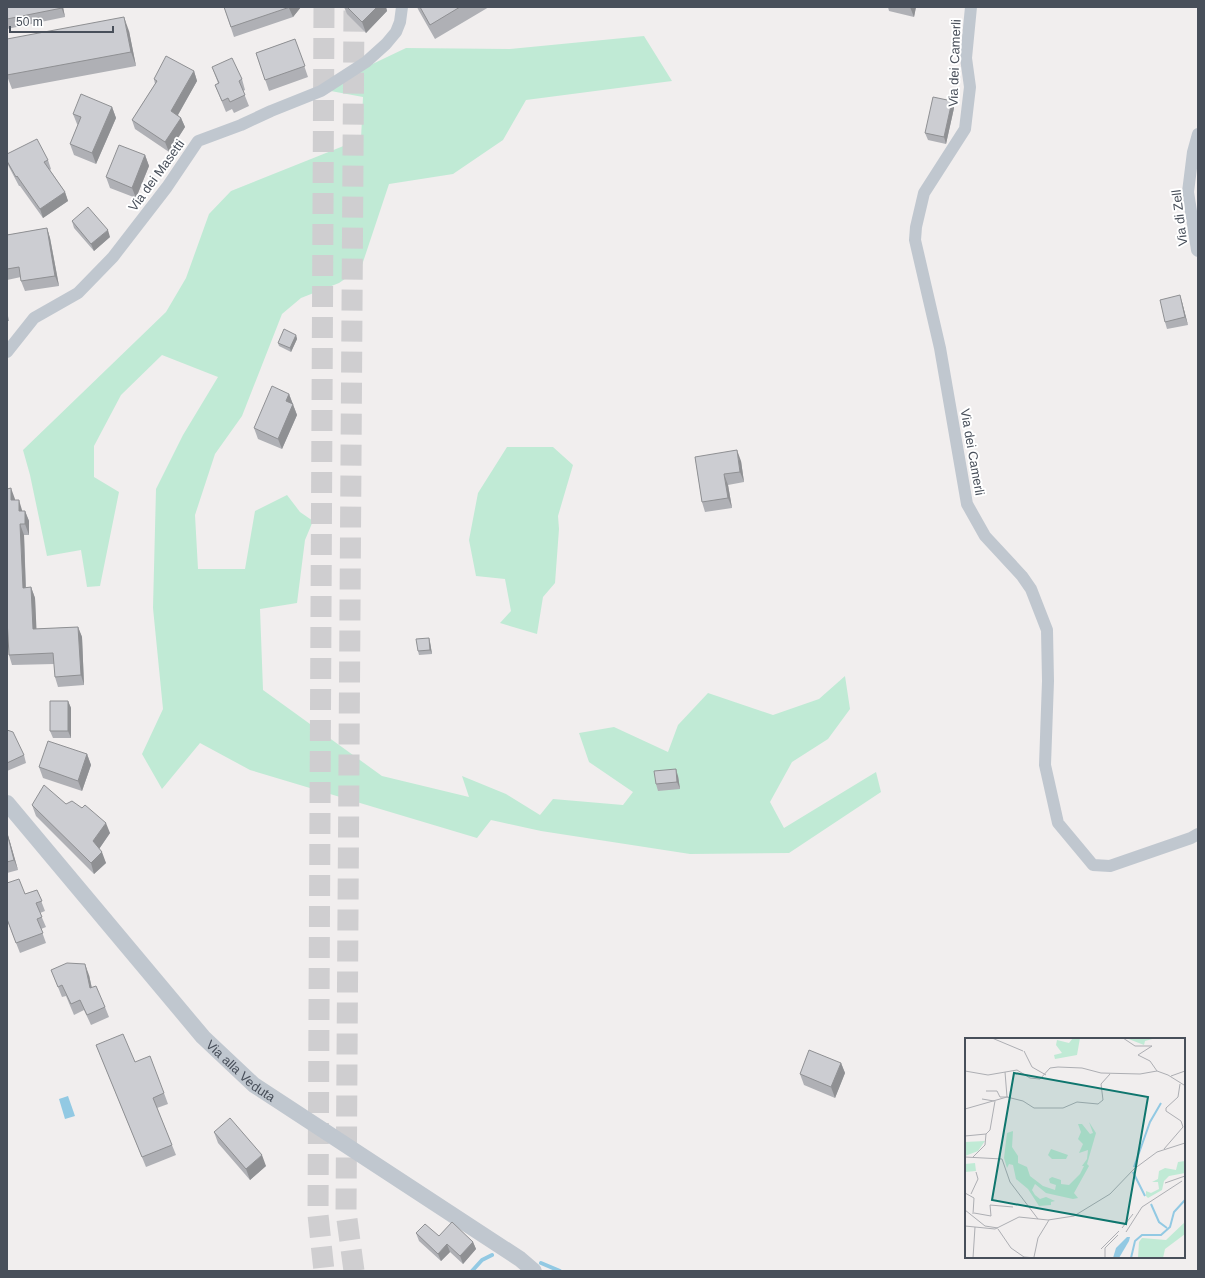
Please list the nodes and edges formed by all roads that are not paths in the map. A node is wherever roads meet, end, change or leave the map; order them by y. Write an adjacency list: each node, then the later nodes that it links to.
1 (402, 7): 5 (street, Via dei Masetti)
2 (971, 7): 7 (street, Via dei Camerli)
3 (1198, 134): 4 (street, Via di Zell)
4 (1198, 251)
5 (7, 352)
6 (7, 804): 8 (street, Via alla Veduta)
7 (1198, 834)
8 (534, 1271)

